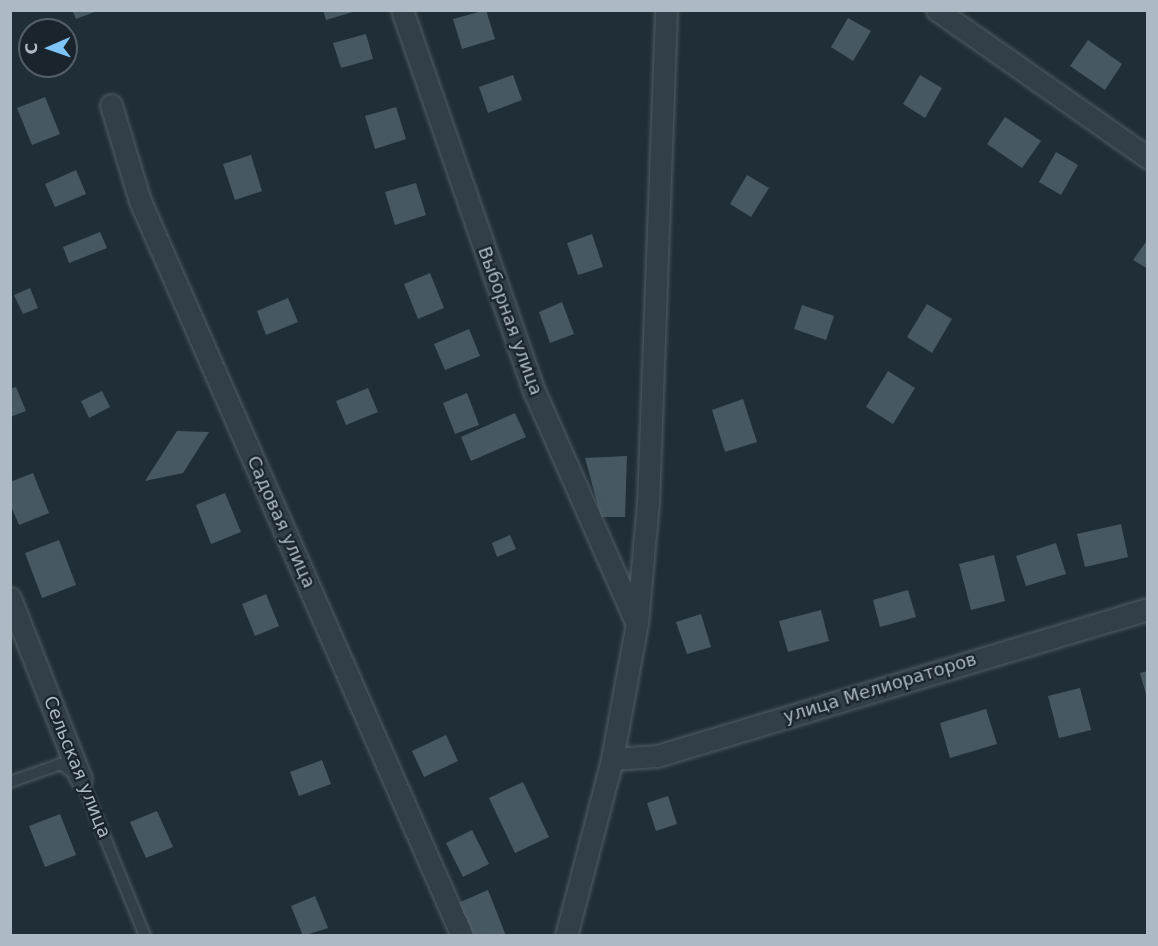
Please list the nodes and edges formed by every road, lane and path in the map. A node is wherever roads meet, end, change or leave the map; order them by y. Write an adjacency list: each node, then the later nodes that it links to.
1 (402, 10): 8 (street, Выборная улица)
2 (666, 10): 8 (street)
3 (937, 10): 5 (street)
4 (111, 105): 13 (street, Садовая улица)
5 (1148, 158)
6 (10, 598): 10 (street, Сельская улица)
7 (1148, 609): 9 (street, улица Мелиораторов)
8 (637, 623): 9 (street)
9 (612, 759): 14 (street)
10 (81, 779): 11 (lane); 12 (lane, Сельская улица)
11 (10, 782)
12 (146, 936)
13 (462, 936)
14 (566, 936)

